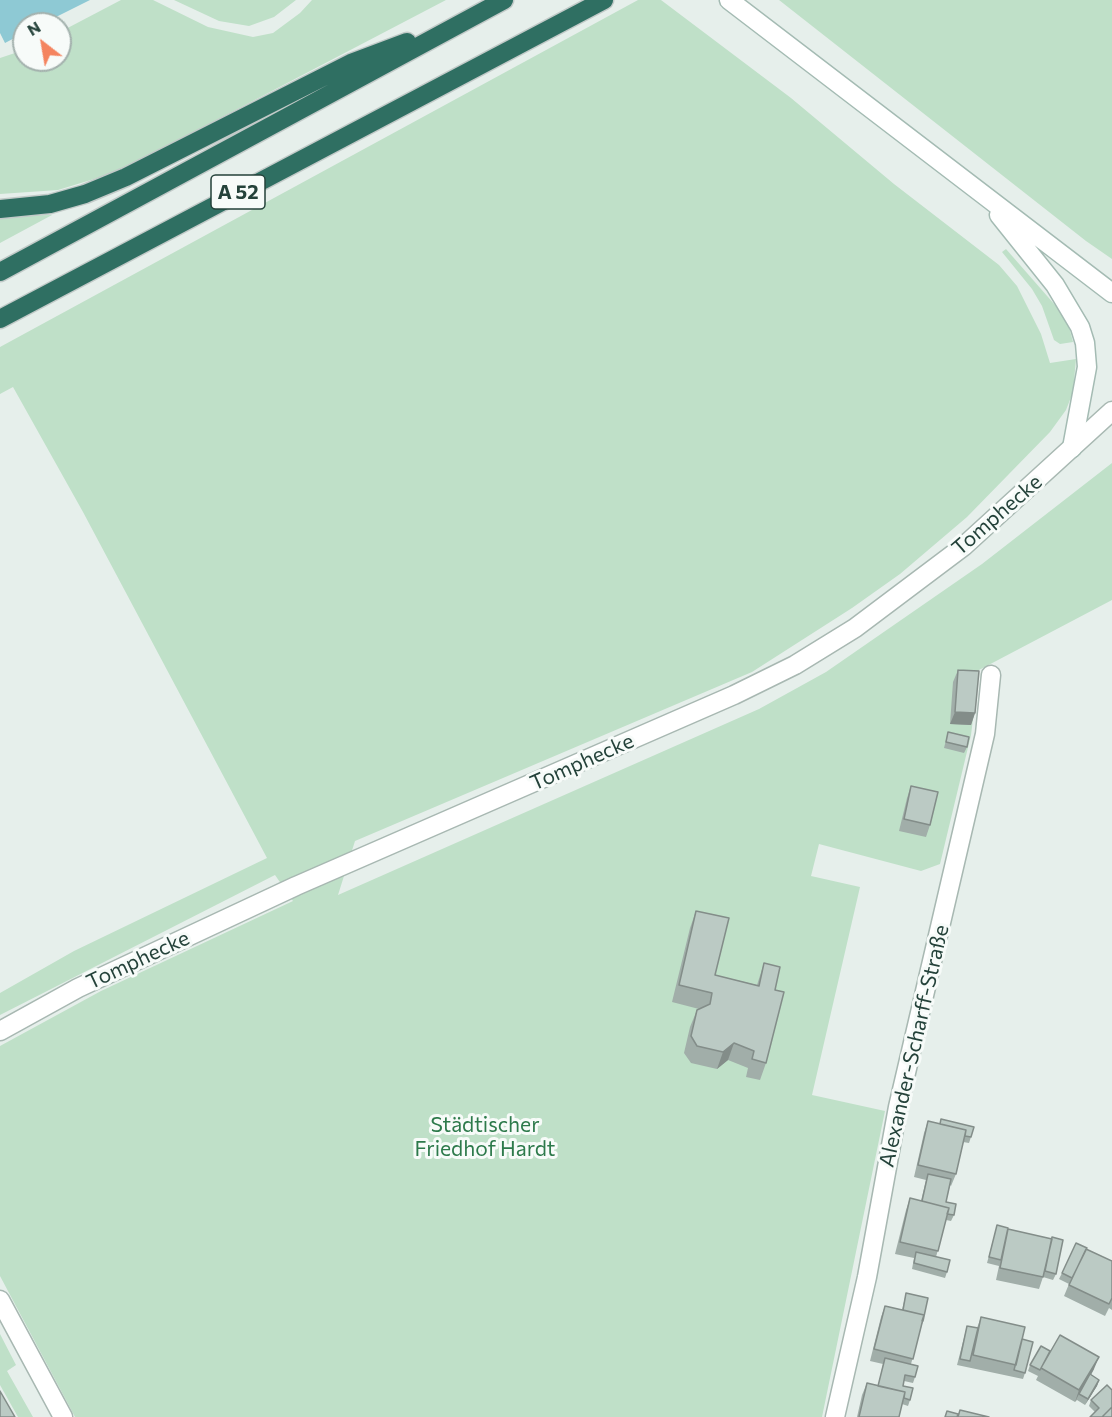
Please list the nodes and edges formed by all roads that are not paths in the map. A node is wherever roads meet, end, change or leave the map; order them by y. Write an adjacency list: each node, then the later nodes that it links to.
1 (504, 0): 4 (highway, A 52)
2 (604, 0): 9 (highway, A 52)
3 (729, 0): 5 (street)
4 (468, 19): 6 (highway); 7 (highway, A 52)
5 (981, 193): 8 (street); 11 (street)
6 (0, 209)
7 (0, 273)
8 (1112, 292)
9 (0, 319)
10 (1112, 411): 11 (street, Tomphecke)
11 (1072, 448): 13 (street, Tomphecke)
12 (991, 675): 16 (street, Alexander-Scharff-Straße)
13 (0, 1031)
14 (0, 1300): 15 (street)
15 (63, 1417)
16 (836, 1417)

